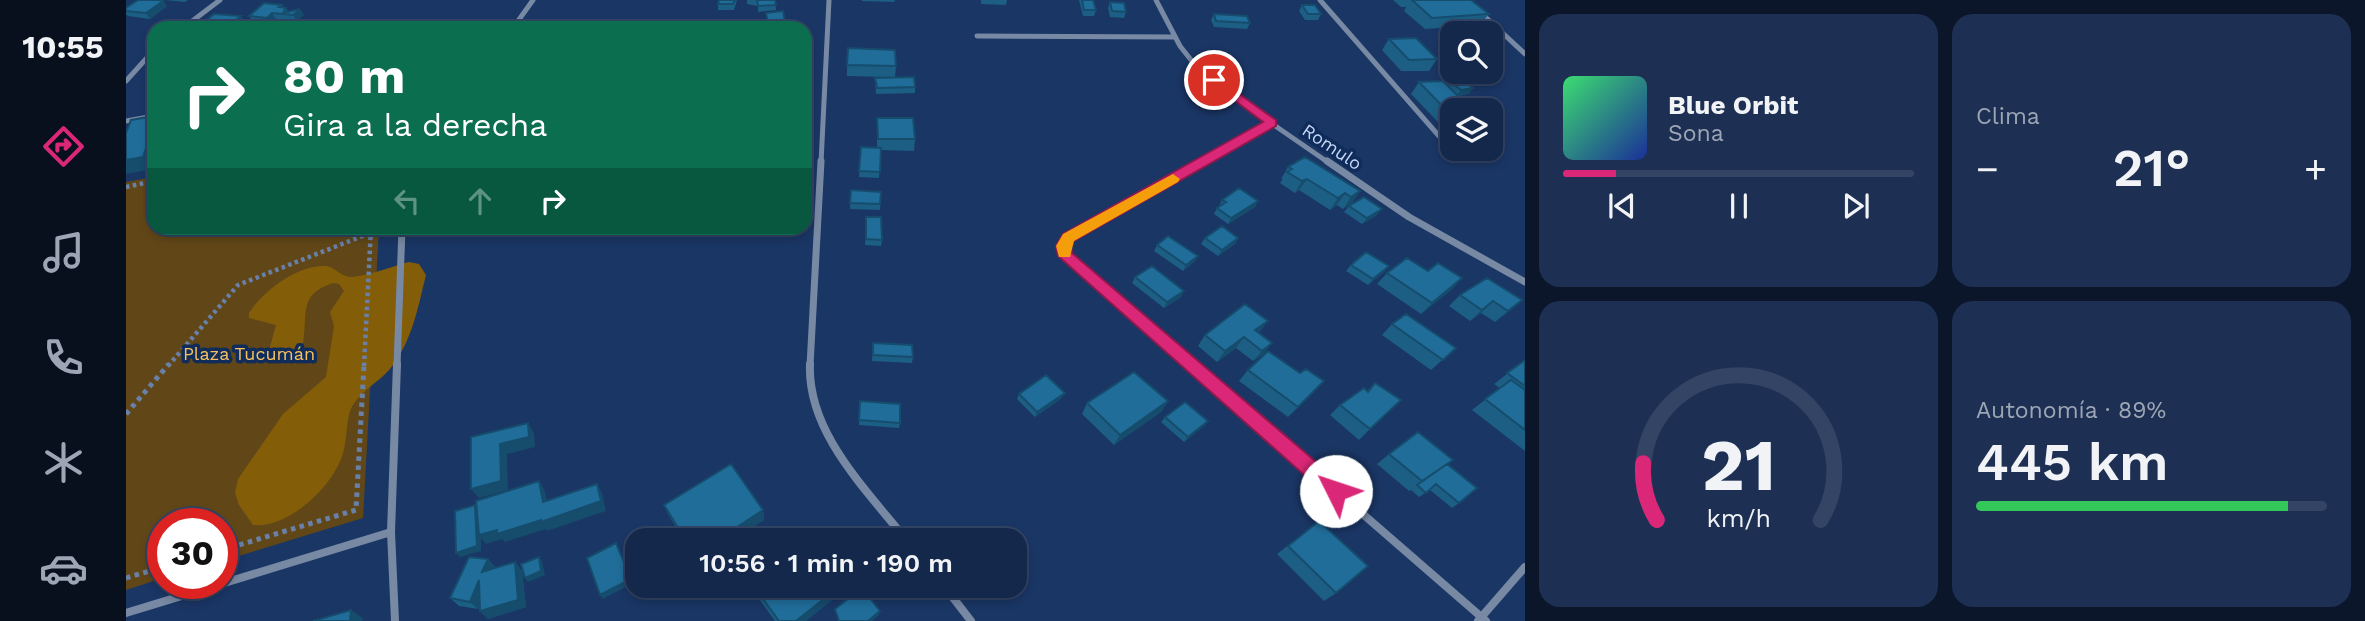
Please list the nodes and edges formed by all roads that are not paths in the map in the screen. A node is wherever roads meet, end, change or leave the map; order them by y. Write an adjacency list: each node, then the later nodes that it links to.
1 (220, 0): 7 (street)
2 (533, 0): 8 (street)
3 (829, 0): 20 (street)
4 (1156, 0): 10 (street, Romulo)
5 (1320, 0): 17 (street)
6 (1467, 0): 11 (street)
7 (192, 21)
8 (518, 21)
9 (977, 36): 10 (street)
10 (1175, 37): 16 (street, Romulo)
11 (1525, 54)
12 (147, 58): 13 (street)
13 (126, 81)
14 (147, 117): 15 (street)
15 (126, 121)
16 (1272, 123): 19 (street, Romulo); 25 (street)
17 (1439, 136)
18 (402, 235): 21 (street)
19 (1525, 282)
20 (897, 528)
21 (391, 532): 24 (street); 26 (street)
22 (1525, 566): 25 (street)
23 (953, 598): 27 (street)
24 (126, 614)
25 (1481, 620)
26 (395, 621)
27 (971, 621)

